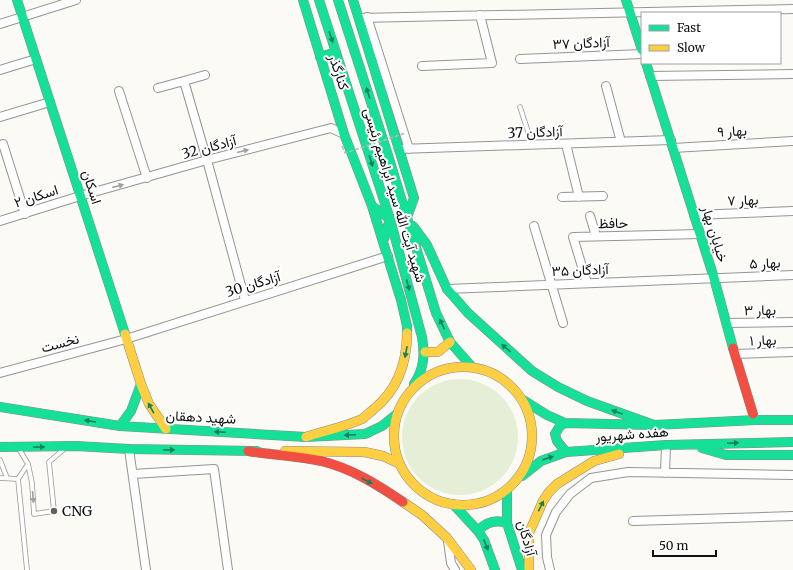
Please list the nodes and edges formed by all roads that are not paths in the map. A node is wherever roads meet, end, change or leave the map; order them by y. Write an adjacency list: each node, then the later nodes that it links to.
1 (17, 0): 11 (main road, اسکان)
2 (76, 0): 11 (street)
3 (303, 0): 17 (main road, کنارگذر)
4 (319, 0): 15 (main road, شهید آیت الله سید ابراهیم رئیسی, one-way to 15)
5 (338, 0): 53 (main road, شهید آیت الله سید ابراهیم رئیسی, one-way to 5)
6 (353, 0): 12 (main road)
7 (626, 0): 9 (main road)
8 (793, 9): 9 (street)
9 (630, 12): 10 (street); 14 (main road)
10 (480, 15): 12 (street); 21 (street)
11 (22, 17): 13 (street); 18 (main road, اسکان)
12 (363, 17): 40 (main road); 41 (street)
13 (0, 24)
14 (641, 47)
15 (336, 52): 17 (main road); 54 (main road, شهید آیت الله سید ابراهیم رئیسی, one-way to 54)
16 (641, 54): 19 (street, آزادگان ۳۷)
17 (320, 57): 33 (main road, کنارگذر)
18 (36, 59): 22 (street); 30 (main road, اسکان)
19 (520, 59)
20 (646, 64): 25 (main road, خیابان بهار)
21 (422, 66)
22 (0, 70)
23 (793, 74): 25 (street)
24 (205, 75): 26 (street)
25 (650, 76): 38 (main road, خیابان بهار)
26 (184, 81): 28 (street); 42 (street)
27 (606, 86): 35 (street)
28 (158, 88)
29 (119, 91): 43 (street)
30 (50, 102): 32 (street); 44 (main road, اسکان)
31 (520, 107): 39 (lane)
32 (0, 117)
33 (344, 134): 42 (street, آزادگان 32, one-way to 33); 48 (main road, کنارگذر)
34 (793, 141): 38 (street, بهار ۹)
35 (621, 142): 37 (street, آزادگان 37); 38 (street, آزادگان 37)
36 (3, 144): 50 (street)
37 (566, 144): 39 (street, آزادگان 37); 47 (street)
38 (672, 144): 51 (main road, خیابان بهار)
39 (532, 145): 41 (street, آزادگان 37)
40 (399, 149): 41 (street, آزادگان 37); 53 (main road)
41 (410, 149)
42 (207, 160): 43 (street, آزادگان 32); 66 (street)
43 (147, 178): 44 (street, آزادگان 32, one-way to 43)
44 (80, 196): 50 (street, اسکان ۲); 70 (main road, اسکان)
45 (603, 196): 47 (street)
46 (562, 197): 47 (street)
47 (579, 197)
48 (372, 206): 54 (main road); 59 (main road, کنارگذر)
49 (793, 211): 51 (street, بهار ۷)
50 (25, 214): 55 (street, اسکان ۲)
51 (694, 215): 57 (main road, خیابان بهار)
52 (590, 216): 58 (street)
53 (407, 217): 65 (main road); 71 (main road, شهید آیت الله سید ابراهیم رئیسی, one-way to 53)
54 (390, 219): 59 (main road); 72 (main road, شهید آیت الله سید ابراهیم رئیسی, one-way to 72)
55 (0, 221)
56 (534, 226): 64 (street)
57 (700, 234): 58 (street, حافظ); 62 (main road, خیابان بهار)
58 (596, 236): 63 (street, حافظ)
59 (383, 242): 60 (main road, کنارگذر)
60 (388, 256): 66 (street, آزادگان 30); 90 (main road, کنارگذر, one-way to 90)
61 (793, 275): 62 (street, بهار ۵)
62 (714, 278): 63 (street, آزادگان ۳۵); 69 (main road, خیابان بهار)
63 (586, 283): 64 (street, آزادگان ۳۵)
64 (551, 284): 65 (street, آزادگان ۳۵); 68 (street)
65 (448, 289): 86 (main road, one-way to 65)
66 (245, 300): 70 (street, آزادگان 30)
67 (793, 322): 69 (street, بهار ۳)
68 (563, 323)
69 (727, 323): 74 (main road, خیابان بهار)
70 (126, 339): 76 (street, نخست); 77 (main road, اسکان)
71 (450, 342): 72 (main road); 75 (main road, شهید آیت الله سید ابراهیم رئیسی)
72 (425, 352): 78 (main road, شهید آیت الله سید ابراهیم رئیسی)
73 (793, 352): 74 (street, بهار ۱)
74 (734, 354): 83 (main road, خیابان بهار)
75 (472, 367): 78 (main road); 79 (main road)
76 (0, 373)
77 (140, 384): 87 (main road); 88 (main road, اسکان, one-way to 77)
78 (406, 396): 81 (main road)
79 (523, 400): 85 (main road, هفده شهریور); 112 (main road)
80 (0, 407): 87 (main road, شهید دهقان, one-way to 80)
81 (397, 414): 89 (main road, شهید دهقان); 105 (main road)
82 (793, 414): 83 (main road)
83 (754, 417): 84 (main road); 86 (main road, هفده شهریور)
84 (793, 420)
85 (565, 423): 86 (main road, هفده شهریور); 101 (main road)
86 (654, 425)
87 (120, 426): 88 (main road, شهید دهقان)
88 (166, 429): 90 (main road, شهید دهقان, one-way to 88)
89 (366, 434): 90 (main road, شهید دهقان, one-way to 90); 95 (main road)
90 (306, 437)
91 (793, 442): 93 (main road, هفده شهریور, one-way to 91)
92 (666, 445): 93 (main road, هفده شهریور); 98 (main road, هفده شهریور); 106 (street)
93 (691, 445): 102 (main road)
94 (76, 446): 97 (main road, one-way to 94); 99 (main road); 104 (lane, one-way to 94)
95 (369, 446): 100 (main road); 105 (main road)
96 (0, 447): 97 (main road)
97 (18, 447): 104 (lane)
98 (642, 447): 101 (main road, هفده شهریور); 127 (main road, one-way to 98)
99 (129, 449): 100 (main road, one-way to 100); 107 (street)
100 (248, 451): 119 (main road, one-way to 119)
101 (566, 452): 112 (main road, هفده شهریور, one-way to 101)
102 (793, 454)
103 (0, 460): 110 (lane)
104 (28, 464): 111 (lane)
105 (400, 464): 114 (main road)
106 (665, 473): 108 (street); 128 (street)
107 (133, 474): 121 (street); 122 (street)
108 (793, 476)
109 (0, 478): 110 (lane)
110 (8, 478): 111 (lane)
111 (18, 479): 120 (lane)
112 (516, 481): 113 (main road)
113 (507, 490): 114 (main road); 117 (main road, آزادگان)
114 (453, 504): 118 (main road)
115 (793, 516): 116 (street)
116 (633, 521)
117 (507, 523): 118 (main road); 126 (main road, آزادگان)
118 (478, 531): 125 (main road, one-way to 125)
119 (447, 538): 123 (street); 124 (main road)
120 (27, 570)
121 (146, 570)
122 (228, 570)
123 (455, 570)
124 (471, 570)
125 (494, 570)
126 (522, 570)
127 (529, 570)
128 (550, 570)

